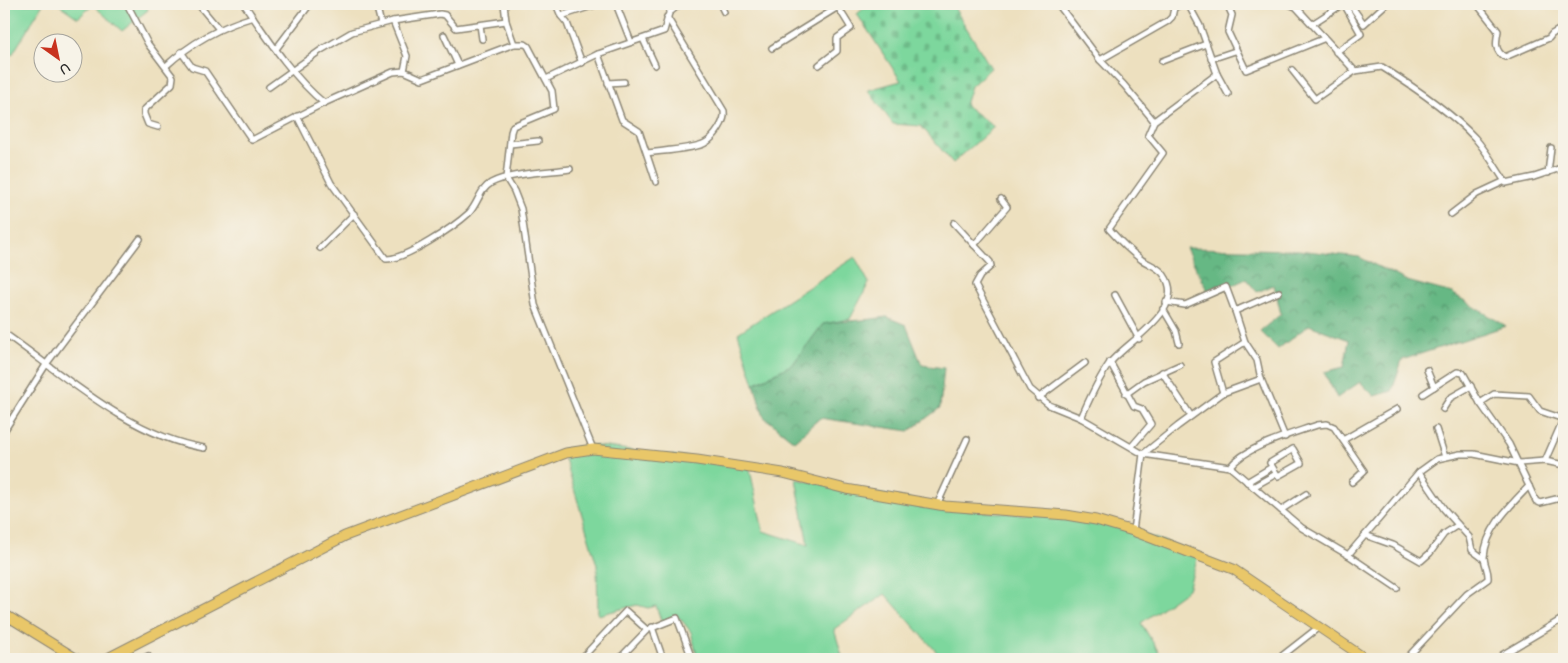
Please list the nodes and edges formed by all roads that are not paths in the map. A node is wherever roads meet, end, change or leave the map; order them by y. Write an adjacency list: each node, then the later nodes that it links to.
1 (127, 4): 55 (street)
2 (198, 4): 35 (street)
3 (244, 4): 27 (street)
4 (310, 4): 44 (street)
5 (376, 4): 31 (street)
6 (504, 4): 30 (street)
7 (556, 4): 26 (street)
8 (598, 4): 26 (street)
9 (616, 4): 40 (street)
10 (680, 4): 28 (street)
11 (720, 4): 25 (street)
12 (1058, 4): 50 (street)
13 (1182, 4): 23 (street)
14 (1188, 4): 42 (street)
15 (1227, 4): 45 (street)
16 (1290, 4): 24 (street)
17 (1301, 4): 24 (street)
18 (1350, 4): 19 (street)
19 (1386, 4)
20 (1476, 4): 34 (street)
21 (837, 5): 43 (street); 56 (street)
22 (1342, 5): 32 (street); 47 (street)
23 (1173, 6): 50 (street)
24 (1296, 7): 32 (street)
25 (724, 12)
26 (561, 16): 52 (street)
27 (253, 17): 35 (street); 44 (street)
28 (667, 17): 38 (street); 74 (street)
29 (393, 21): 31 (street); 33 (street); 59 (street)
30 (506, 21): 33 (street); 41 (street)
31 (381, 24): 57 (street)
32 (1312, 24): 39 (street)
33 (480, 25): 37 (street)
34 (1564, 27)
35 (218, 28): 46 (street)
36 (444, 35): 53 (street)
37 (482, 39)
38 (643, 39): 40 (street); 54 (street)
39 (1323, 39): 45 (street); 47 (street)
40 (631, 42): 48 (street)
41 (514, 44): 53 (street); 62 (street)
42 (1206, 44): 49 (street); 51 (street)
43 (772, 48)
44 (276, 49): 57 (street)
45 (1235, 51): 49 (street)
46 (181, 52): 55 (street); 68 (street)
47 (1336, 52): 60 (street)
48 (598, 54): 52 (street); 64 (street)
49 (1211, 59): 61 (street)
50 (1100, 60): 69 (street)
51 (1162, 61)
52 (582, 63): 62 (street)
53 (458, 64): 59 (street)
54 (655, 65)
55 (166, 66): 70 (street)
56 (819, 66)
57 (294, 70): 65 (street); 67 (street)
58 (1292, 70): 60 (street)
59 (404, 71): 67 (street)
60 (1355, 71): 79 (street)
61 (1217, 74): 66 (street); 69 (street)
62 (546, 79): 72 (street)
63 (624, 82): 64 (street)
64 (608, 83): 74 (street)
65 (269, 87)
66 (1228, 94)
67 (324, 102): 68 (street)
68 (297, 116): 82 (street)
69 (1154, 121): 90 (street)
70 (158, 127)
71 (538, 141): 72 (street)
72 (510, 144): 78 (street)
73 (1551, 148): 77 (street)
74 (647, 153): 80 (street)
75 (1564, 167): 77 (street)
76 (570, 169): 78 (street)
77 (1548, 173): 79 (street)
78 (506, 178): 82 (street); 122 (street)
79 (1505, 181): 83 (street)
80 (656, 182)
81 (1000, 199): 86 (street)
82 (354, 214): 87 (street)
83 (1451, 214)
84 (954, 223): 86 (street)
85 (140, 239): 98 (street)
86 (974, 245): 109 (street)
87 (320, 248)
88 (1279, 292): 92 (street)
89 (1115, 295): 94 (street)
90 (1166, 302): 91 (street); 92 (street)
91 (1163, 308): 94 (street); 96 (street)
92 (1235, 311): 95 (street)
93 (4, 333): 98 (street)
94 (1138, 339): 97 (street)
95 (1245, 342): 103 (street); 106 (street)
96 (1179, 343)
97 (1110, 362): 107 (street); 114 (street)
98 (47, 363): 115 (street); 121 (street)
99 (1085, 363): 109 (street)
100 (1180, 365): 102 (street)
101 (1427, 370): 105 (street)
102 (1162, 372): 107 (street); 113 (street)
103 (1262, 379): 106 (street); 117 (street)
104 (1471, 386): 105 (street); 110 (street); 112 (street)
105 (1434, 387): 108 (street)
106 (1223, 393): 113 (street)
107 (1126, 394): 120 (street)
108 (1423, 394)
109 (1038, 398): 114 (street)
110 (1480, 403): 125 (street); 126 (street)
111 (1397, 409): 119 (street)
112 (1443, 410)
113 (1191, 416): 123 (street)
114 (1081, 418): 120 (street)
115 (4, 430)
116 (1436, 430): 124 (street)
117 (1285, 437): 119 (street); 128 (street)
118 (967, 439): 138 (street)
119 (1343, 440): 133 (street)
120 (1132, 446): 123 (street)
121 (204, 448)
122 (594, 449): 138 (main road); 153 (main road)
123 (1143, 454): 128 (street); 141 (street)
124 (1445, 457): 126 (street); 130 (street)
125 (1545, 461): 126 (street); 127 (street)
126 (1520, 463): 134 (street)
127 (1564, 465)
128 (1230, 467): 132 (street)
129 (1272, 467): 131 (street); 131 (street); 132 (street)
130 (1419, 472): 140 (street); 142 (street)
131 (1276, 474): 135 (street)
132 (1246, 482): 135 (street)
133 (1352, 482)
134 (1529, 486): 137 (street); 144 (street)
135 (1253, 487): 139 (street)
136 (1306, 494): 139 (street)
137 (1564, 497)
138 (937, 505): 141 (main road)
139 (1282, 510): 143 (street)
140 (1458, 525): 142 (street); 144 (street)
141 (1133, 531): 148 (main road)
142 (1365, 535): 143 (street)
143 (1348, 555): 145 (street)
144 (1484, 559): 164 (street)
145 (1397, 588)
146 (7, 616): 149 (street); 152 (main road)
147 (1564, 618): 151 (street)
148 (1319, 627): 162 (street); 163 (main road)
149 (4, 629)
150 (649, 629): 158 (street); 159 (street); 160 (street); 161 (street)
151 (1502, 655)
152 (67, 656): 155 (main road)
153 (122, 656): 156 (main road)
154 (148, 656): 157 (street)
155 (77, 659)
156 (106, 659)
157 (142, 659)
158 (581, 659)
159 (619, 659)
160 (663, 659)
161 (692, 659)
162 (1278, 659)
163 (1366, 659)
164 (1406, 659)

